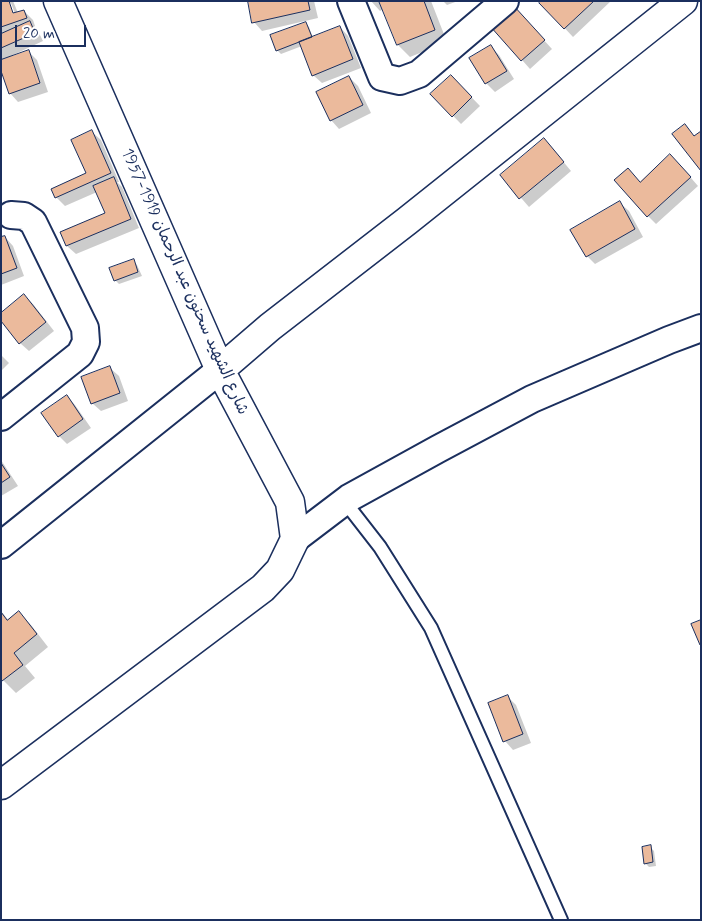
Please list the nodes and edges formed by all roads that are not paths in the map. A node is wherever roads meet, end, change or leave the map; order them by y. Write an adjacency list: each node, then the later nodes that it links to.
1 (58, 1): 7 (street, شارع الشهيد سحنون عبد الرحمان 1919-1957)
2 (351, 1): 3 (street)
3 (505, 1)
4 (684, 1): 7 (street)
5 (11, 215): 8 (street)
6 (701, 328): 9 (street)
7 (220, 370): 10 (street, شارع الشهيد سحنون عبد الرحمان 1919-1957); 11 (street)
8 (1, 417)
9 (345, 502): 10 (street); 13 (lane)
10 (295, 539): 12 (street)
11 (1, 545)
12 (1, 785)
13 (561, 920)

